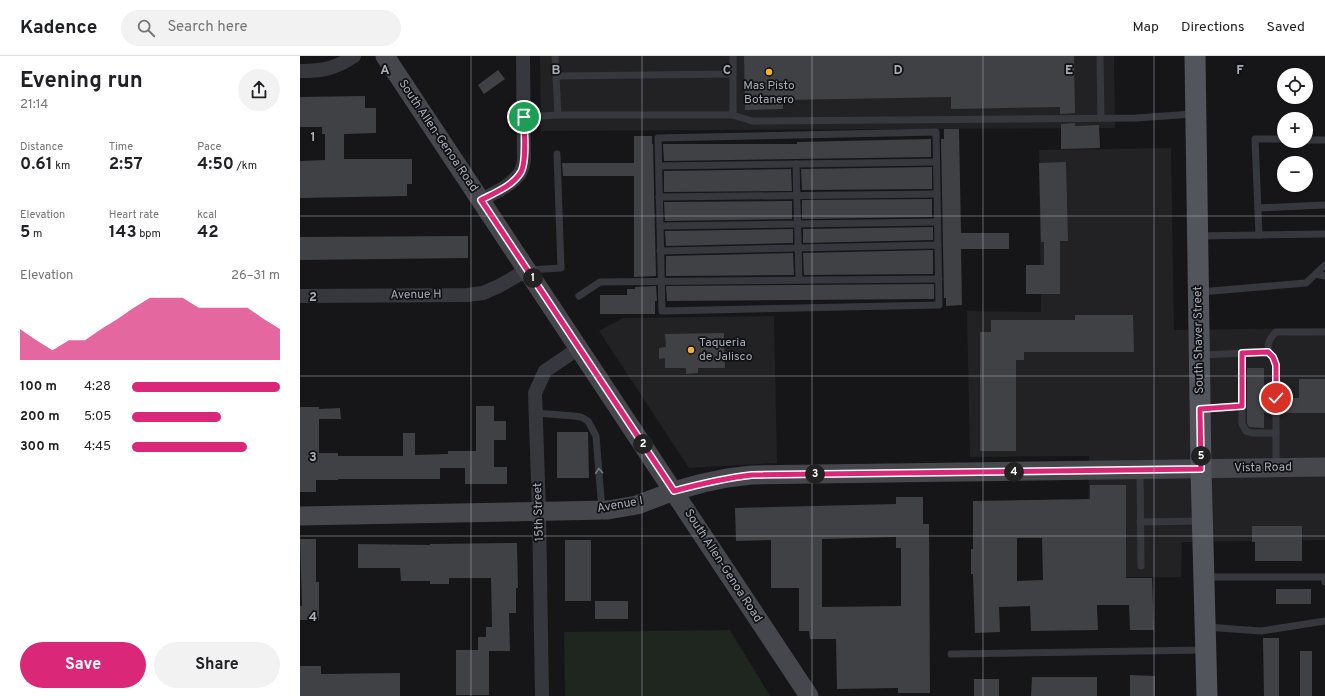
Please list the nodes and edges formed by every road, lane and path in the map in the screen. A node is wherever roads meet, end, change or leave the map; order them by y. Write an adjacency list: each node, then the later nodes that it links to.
1 (354, 56): 8 (street)
2 (385, 56): 26 (street, South Allen-Genoa Road)
3 (523, 56): 14 (street)
4 (556, 56): 10 (lane)
5 (732, 56): 9 (lane)
6 (1100, 56): 15 (lane)
7 (1195, 56): 11 (main road, South Shaver Street)
8 (300, 72)
9 (733, 74): 10 (lane); 13 (lane)
10 (556, 76): 12 (lane)
11 (1196, 114): 15 (lane); 34 (main road, South Shaver Street)
12 (558, 115): 13 (lane); 14 (lane)
13 (733, 115): 15 (lane)
14 (524, 117): 26 (street)
15 (1101, 118)
16 (1277, 139): 28 (lane)
17 (1313, 140): 18 (lane)
18 (1325, 140)
19 (557, 154): 39 (lane)
20 (936, 162): 21 (lane); 22 (lane); 23 (lane)
21 (796, 164): 22 (lane); 24 (lane)
22 (659, 166): 25 (lane)
23 (937, 194): 24 (lane); 29 (lane)
24 (797, 196): 25 (lane); 30 (lane)
25 (659, 197): 31 (lane)
26 (481, 200): 39 (street, South Allen-Genoa Road)
27 (1325, 205): 28 (lane)
28 (1258, 208): 33 (lane)
29 (938, 222): 30 (lane); 35 (lane)
30 (798, 224): 31 (lane); 36 (lane)
31 (660, 226): 37 (lane)
32 (1325, 234): 33 (lane)
33 (1258, 235): 34 (lane)
34 (1197, 236): 45 (main road, South Shaver Street)
35 (938, 245): 36 (lane); 42 (lane)
36 (798, 248): 37 (lane); 43 (lane)
37 (660, 251): 44 (lane)
38 (1325, 265): 40 (lane)
39 (527, 270): 46 (street, Avenue H); 49 (street, South Allen-Genoa Road)
40 (1316, 274): 41 (lane); 45 (lane)
41 (1325, 276)
42 (939, 278): 43 (lane); 44 (lane)
43 (799, 280): 44 (lane)
44 (661, 282): 47 (lane)
45 (1198, 292): 52 (main road, South Shaver Street)
46 (300, 296)
47 (579, 296)
48 (1325, 332): 50 (lane)
49 (579, 348): 56 (street, 15th Street); 63 (street, South Allen-Genoa Road)
50 (1268, 352): 51 (lane); 53 (lane)
51 (1242, 353): 52 (lane); 54 (lane)
52 (1199, 355): 55 (main road, South Shaver Street)
53 (1276, 398)
54 (1242, 406): 55 (lane); 58 (lane)
55 (1200, 409): 61 (main road, South Shaver Street)
56 (536, 413): 64 (lane, one-way to 56); 65 (street, 15th Street)
57 (1276, 413): 58 (lane)
58 (1276, 433): 60 (lane)
59 (1325, 467): 60 (street, Vista Road)
60 (1276, 468): 61 (street, Vista Road)
61 (1201, 469): 62 (street, Avenue I); 67 (main road, South Shaver Street)
62 (1140, 470): 63 (street, Avenue I); 68 (lane)
63 (674, 491): 64 (street, Avenue I); 77 (street, South Allen-Genoa Road)
64 (602, 510): 65 (street, Avenue I)
65 (539, 512): 66 (street, Avenue I); 76 (street, 15th Street)
66 (300, 516)
67 (1202, 521): 68 (lane); 70 (main road, South Shaver Street)
68 (1140, 522): 69 (lane)
69 (1141, 566)
70 (1204, 578): 71 (lane); 73 (main road, South Shaver Street)
71 (1325, 582)
72 (1325, 621): 73 (lane)
73 (1206, 627): 74 (main road, South Shaver Street)
74 (1206, 650): 75 (lane); 78 (main road, South Shaver Street)
75 (951, 654)
76 (542, 696)
77 (809, 696)
78 (1207, 696)

